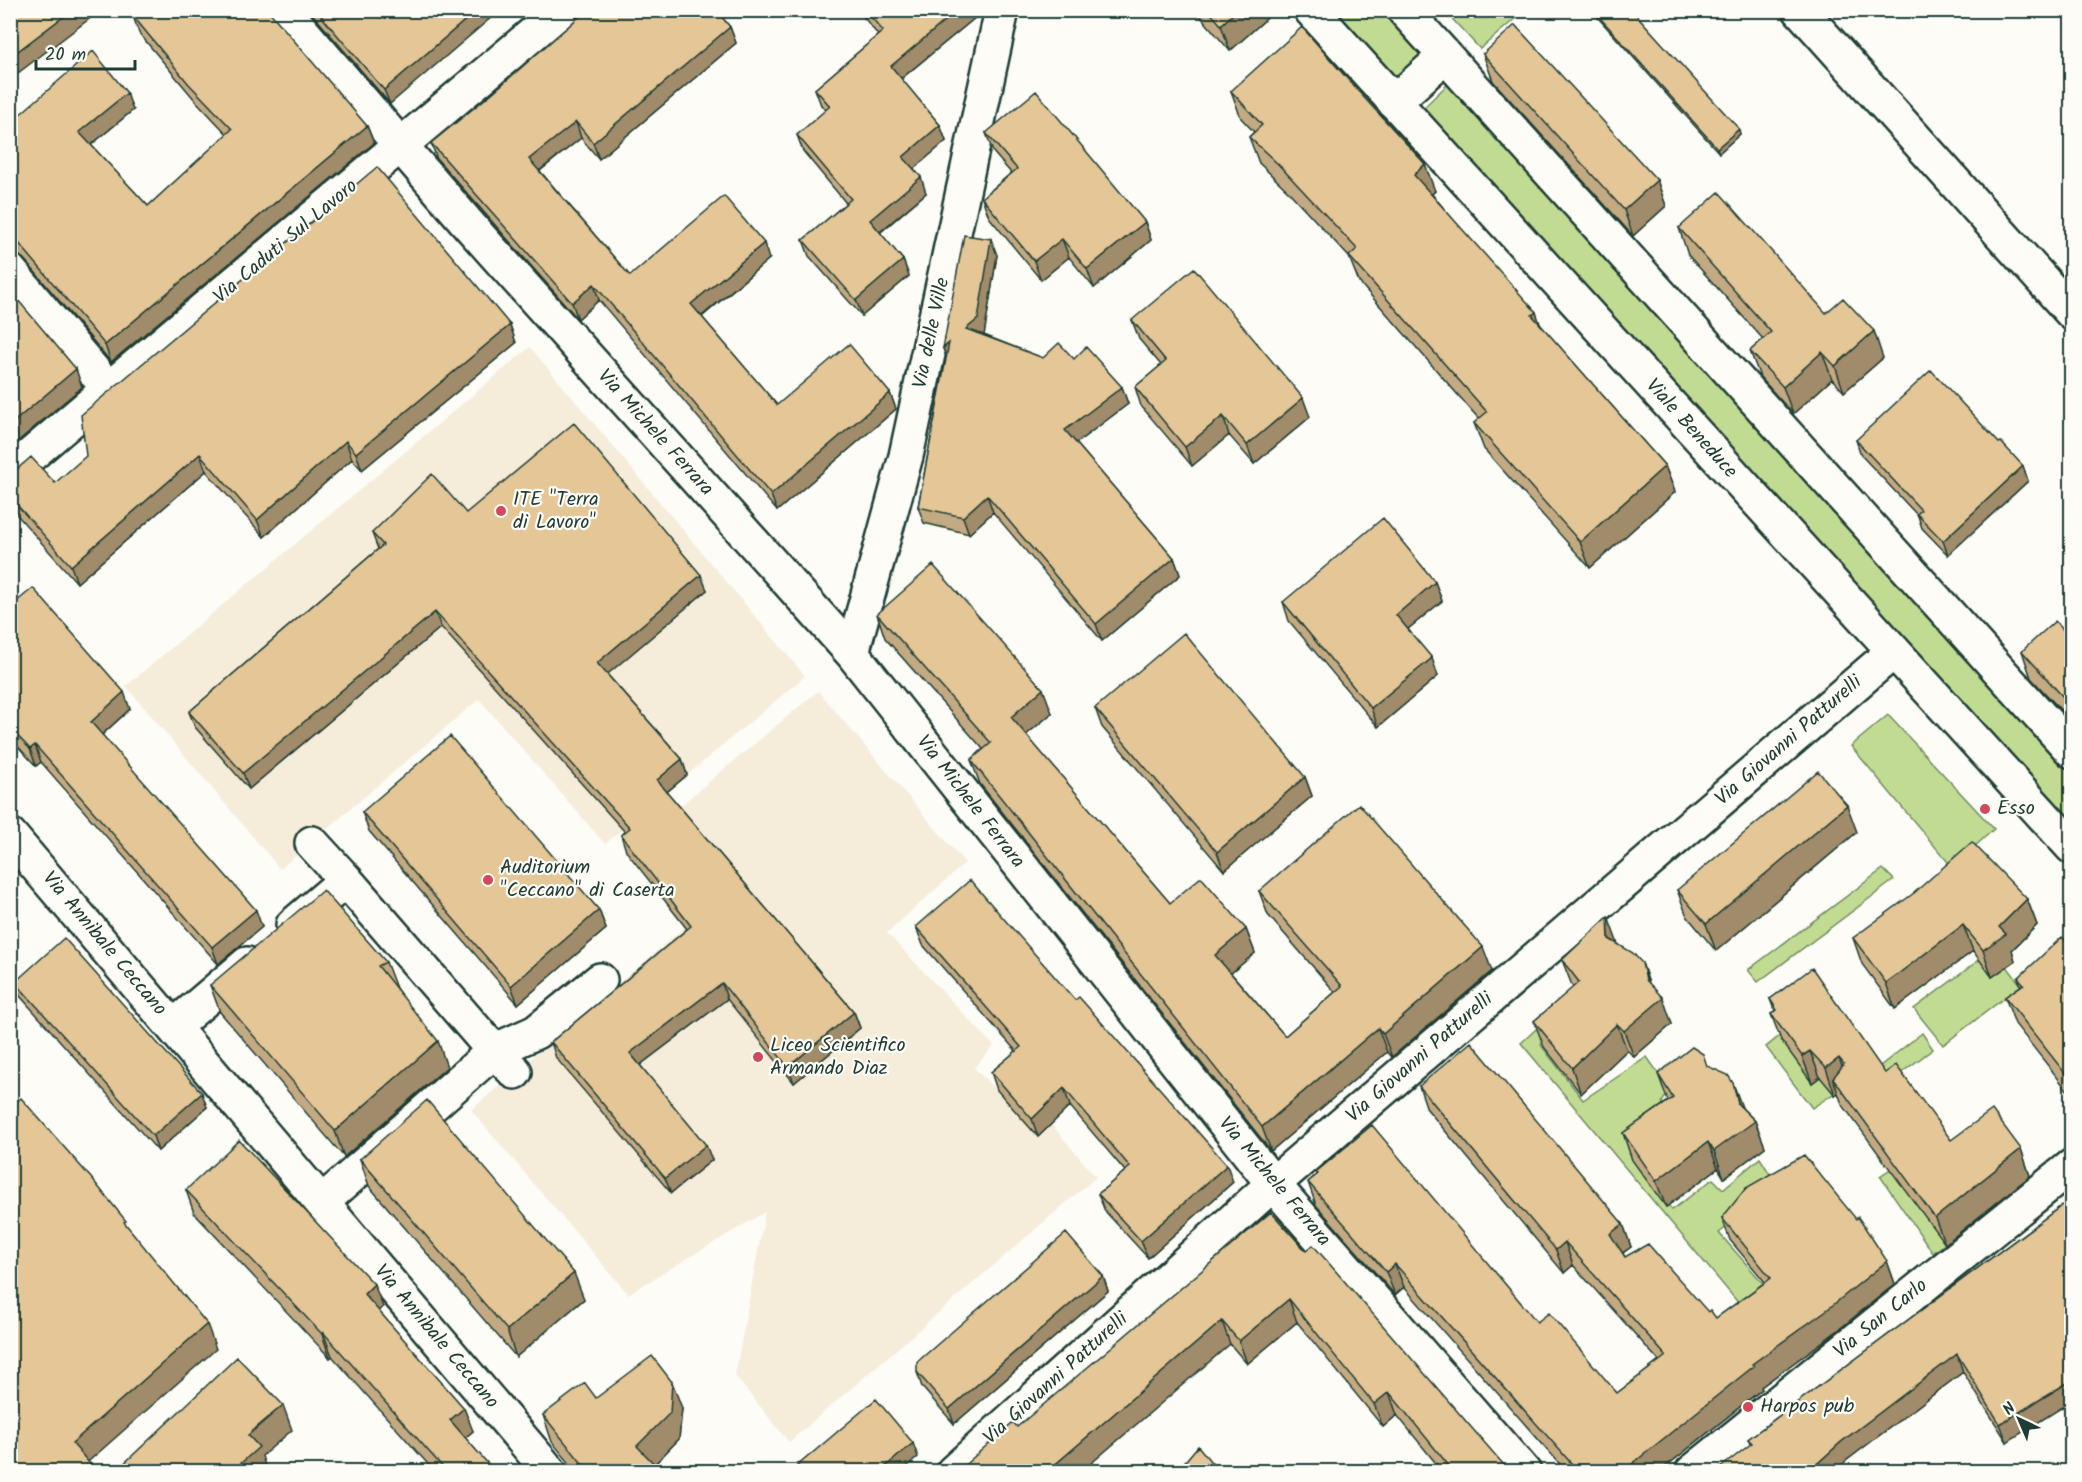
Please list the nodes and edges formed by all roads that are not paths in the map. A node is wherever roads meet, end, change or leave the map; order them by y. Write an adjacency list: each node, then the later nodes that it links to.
1 (284, 10): 9 (street, Via Michele Ferrara)
2 (561, 10): 9 (street, Via Caduti Sul Lavoro)
3 (1002, 10): 15 (street, Via delle Ville)
4 (1311, 10): 8 (street, Viale Beneduce)
5 (1404, 10): 7 (street)
6 (1800, 10): 11 (street)
7 (1445, 56): 8 (street); 16 (street)
8 (1394, 102): 14 (street, Viale Beneduce)
9 (401, 146): 12 (street, Via Caduti Sul Lavoro); 15 (street, Via Michele Ferrara)
10 (10, 271): 12 (street)
11 (2072, 313)
12 (108, 388): 13 (street, Via Caduti Sul Lavoro)
13 (10, 473)
14 (1894, 651): 19 (street, Viale Beneduce); 25 (street, Via Giovanni Patturelli)
15 (852, 653): 25 (street, Via Michele Ferrara)
16 (2072, 751)
17 (10, 835): 22 (street, Via Annibale Ceccano)
18 (312, 843): 20 (street)
19 (2072, 847)
20 (346, 880): 22 (street, Via Annibale Ceccano); 23 (street)
21 (600, 980): 23 (street)
22 (173, 1027): 26 (street, Via Annibale Ceccano)
23 (505, 1062): 26 (street)
24 (2072, 1166): 30 (street, Via San Carlo)
25 (1273, 1184): 28 (street, Via Giovanni Patturelli); 29 (street, Via Michele Ferrara)
26 (322, 1202): 27 (street, Via Annibale Ceccano)
27 (550, 1472)
28 (953, 1472)
29 (1524, 1472)
30 (1692, 1472)

